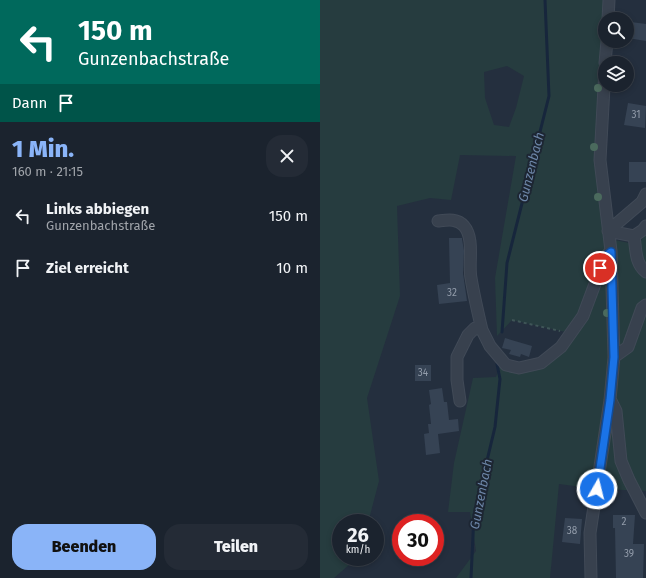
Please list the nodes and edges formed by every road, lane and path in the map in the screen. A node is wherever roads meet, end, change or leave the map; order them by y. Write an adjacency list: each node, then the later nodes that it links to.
1 (609, 0): 2 (street)
2 (608, 12)
3 (604, 92): 7 (street)
4 (646, 194): 7 (street)
5 (438, 221): 13 (street)
6 (646, 226): 8 (street)
7 (608, 231): 8 (street); 9 (street)
8 (634, 236): 10 (street)
9 (611, 252): 14 (street); 15 (street)
10 (646, 272)
11 (646, 305): 15 (street)
12 (512, 320): 14 (path)
13 (482, 330): 14 (street); 17 (street)
14 (571, 333)
15 (614, 357): 16 (street)
16 (610, 400): 18 (street); 19 (street)
17 (460, 402)
18 (646, 513)
19 (591, 578)

